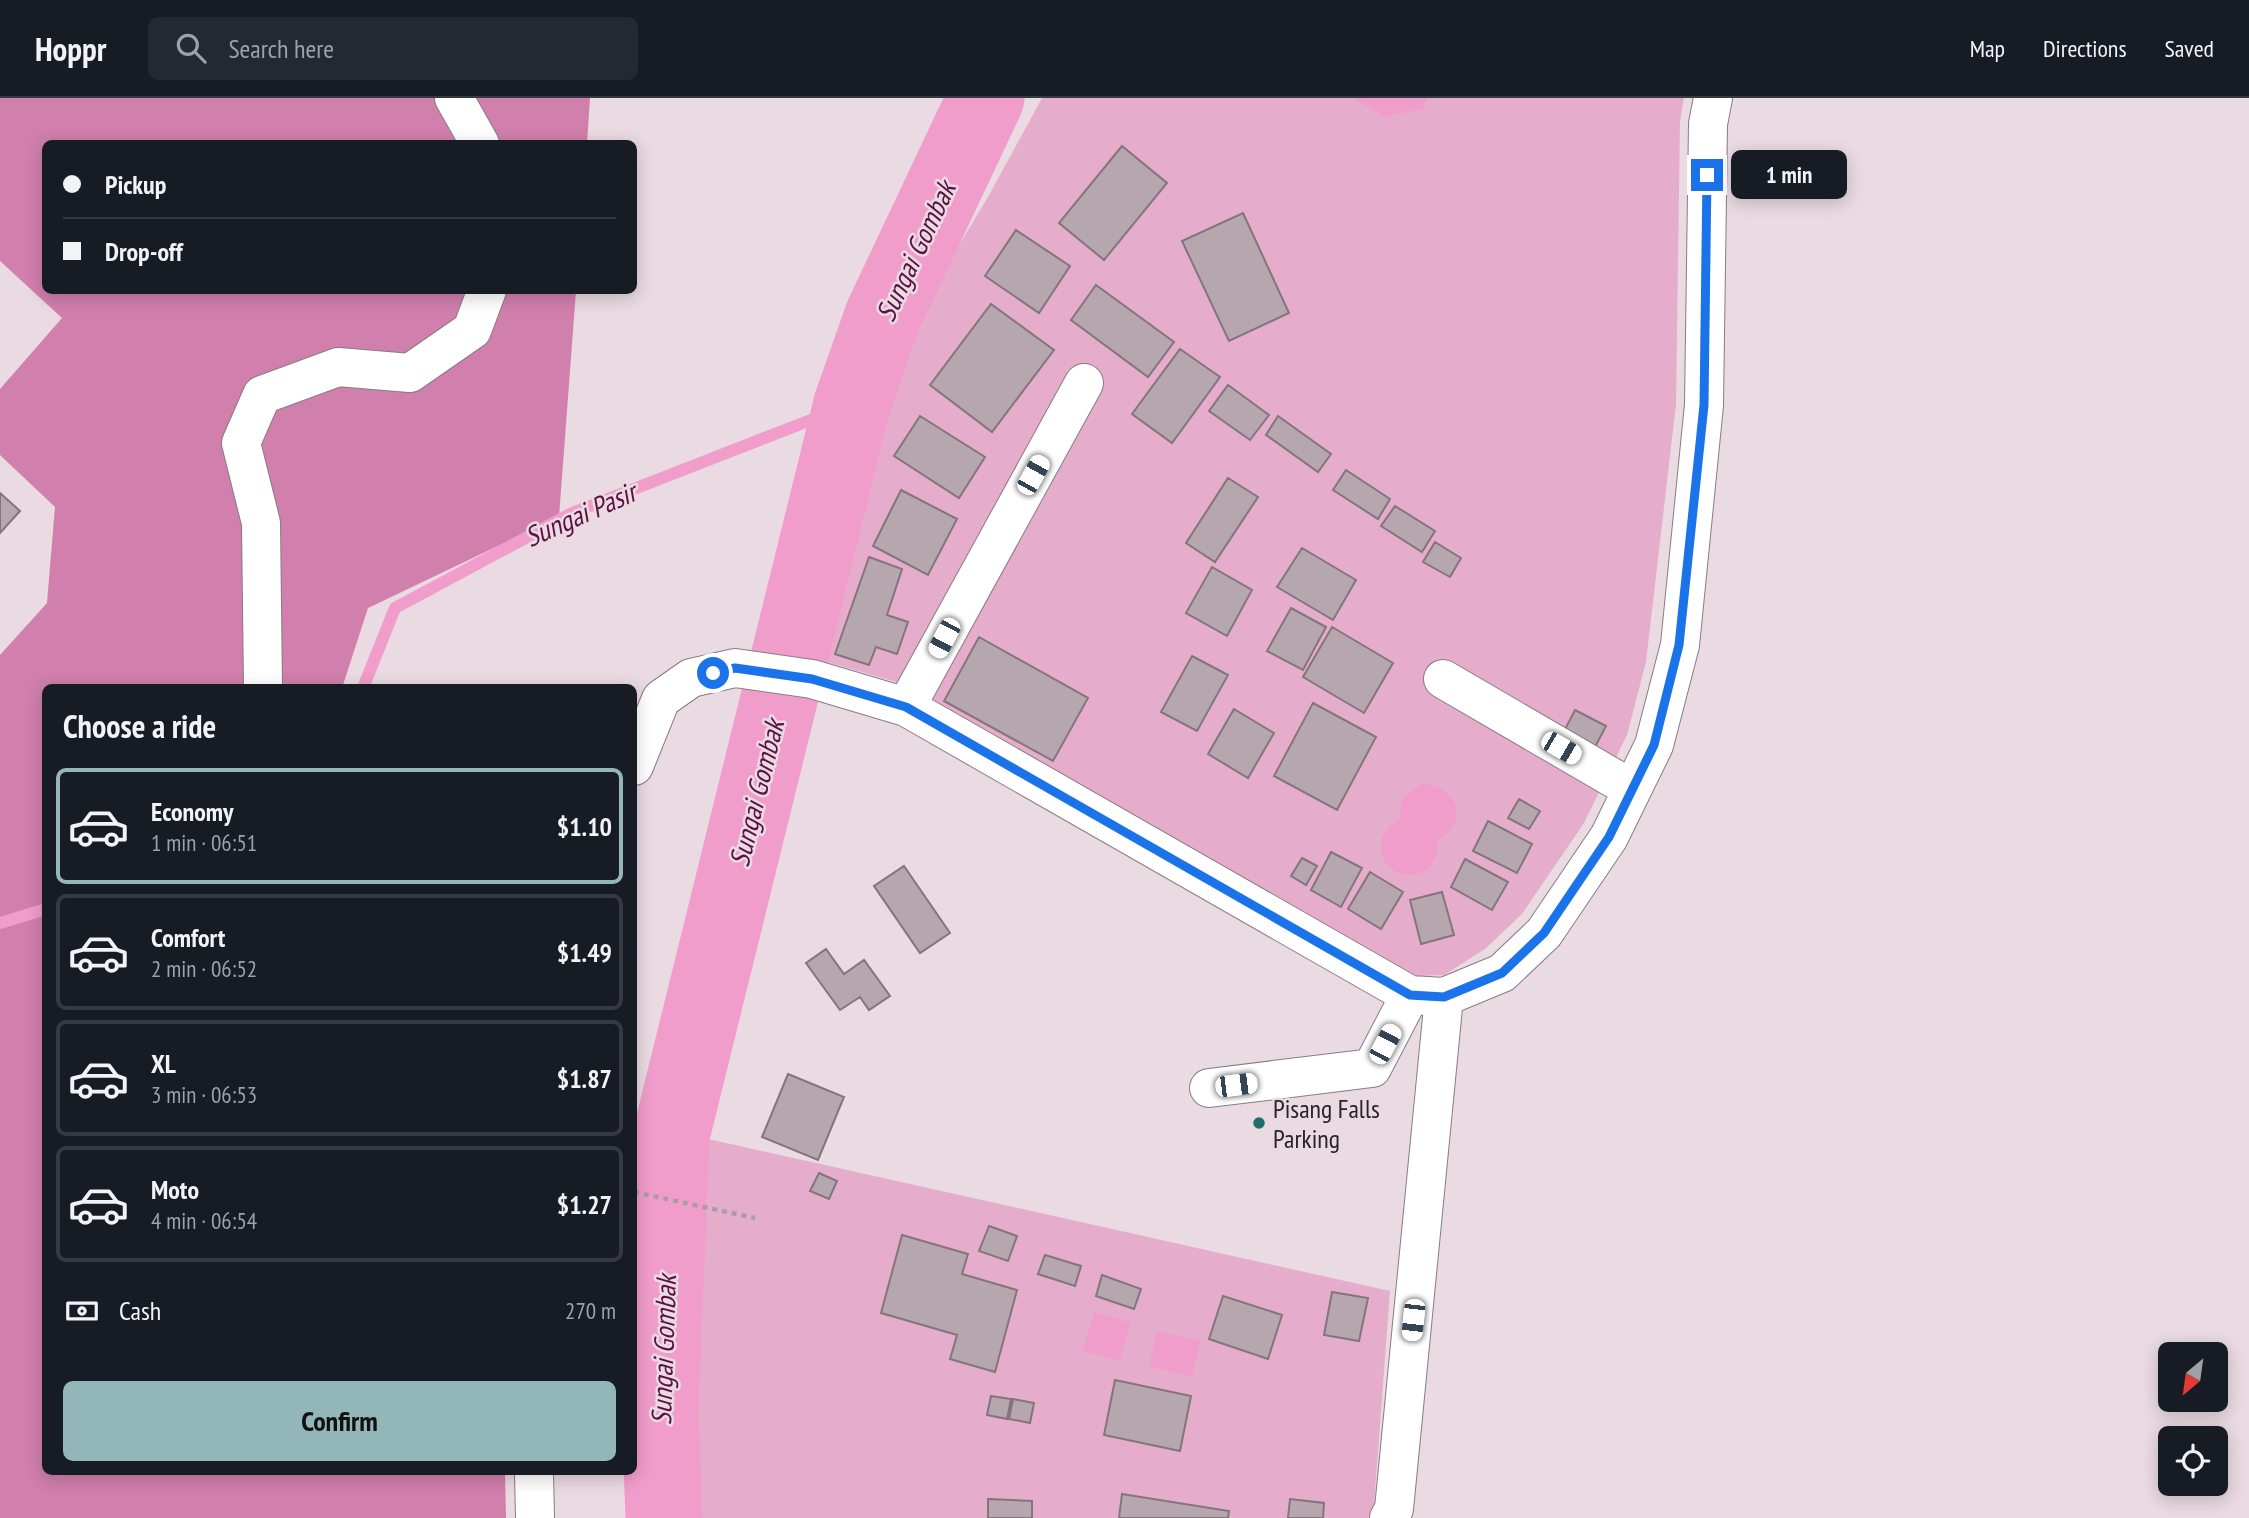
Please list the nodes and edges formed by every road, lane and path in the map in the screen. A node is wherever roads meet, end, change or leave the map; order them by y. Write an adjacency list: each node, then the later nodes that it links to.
1 (454, 98): 3 (street)
2 (1713, 98): 10 (street)
3 (478, 140)
4 (486, 294): 7 (street)
5 (1084, 383): 8 (street)
6 (1443, 679): 10 (street)
7 (263, 684)
8 (906, 707): 9 (street); 11 (street)
9 (637, 759)
10 (1632, 789): 11 (street)
11 (1427, 996): 12 (street); 17 (street)
12 (1209, 1088)
13 (637, 1193): 14 (path)
14 (755, 1218)
15 (534, 1475): 16 (street)
16 (535, 1518)
17 (1389, 1518)

